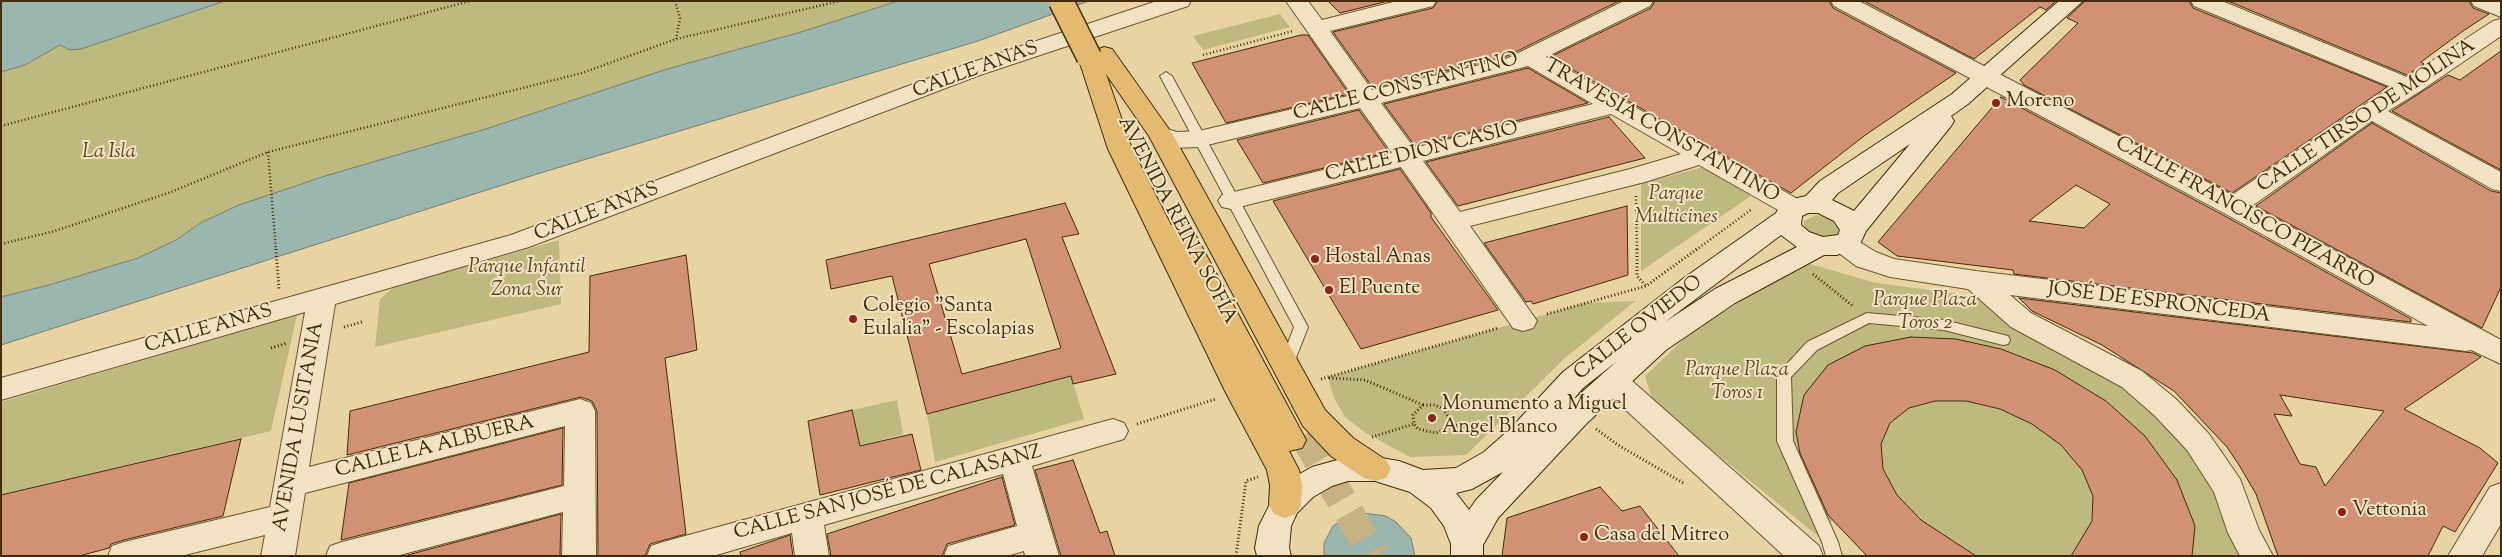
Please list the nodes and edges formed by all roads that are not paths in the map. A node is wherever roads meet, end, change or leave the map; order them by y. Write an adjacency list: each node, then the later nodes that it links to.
1 (1061, 1): 14 (highway, AVENIDA REINA SOFÍA, bridge)
2 (1078, 1): 14 (highway, AVENIDA REINA SOFÍA)
3 (1180, 1): 34 (street, CALLE ANAS)
4 (1297, 1): 13 (street)
5 (1425, 1): 13 (street)
6 (1642, 1): 15 (street, CALLE CONSTANTINO)
7 (1842, 1): 17 (street, CALLE FRANCISCO PIZARRO)
8 (2072, 1): 17 (street, CALLE OVIEDO)
9 (2202, 1): 18 (street)
10 (2482, 1): 11 (street)
11 (2501, 10)
12 (2501, 26): 18 (street, CALLE TIRSO DE MOLINA)
13 (1309, 29): 19 (street)
14 (1097, 56): 23 (highway); 42 (highway, AVENIDA REINA SOFÍA); 49 (highway)
15 (1529, 57): 19 (street, CALLE CONSTANTINO); 21 (street, TRAVESÍA CONSTANTINO)
16 (1166, 76): 24 (lane)
17 (1986, 77): 20 (street, CALLE OVIEDO); 29 (street, CALLE FRANCISCO PIZARRO)
18 (2411, 87): 22 (street, CALLE TIRSO DE MOLINA)
19 (1366, 99): 24 (street, CALLE CONSTANTINO); 26 (street)
20 (1960, 99): 30 (street, CALLE OVIEDO); 32 (street, CALLE OVIEDO)
21 (1613, 106): 25 (street, TRAVESÍA CONSTANTINO); 26 (street, CALLE DION CASIO)
22 (2371, 111): 27 (street); 29 (street, CALLE TIRSO DE MOLINA)
23 (1161, 135): 24 (street, CALLE CONSTANTINO); 38 (highway)
24 (1199, 139): 28 (lane)
25 (1701, 156): 30 (street, TRAVESÍA CONSTANTINO); 31 (street)
26 (1408, 157): 28 (street, CALLE DION CASIO); 31 (street)
27 (2501, 183)
28 (1231, 201): 38 (lane)
29 (2233, 207): 37 (street, CALLE FRANCISCO PIZARRO)
30 (1798, 210): 32 (street, TRAVESÍA CONSTANTINO); 32 (street); 45 (street, CALLE OVIEDO)
31 (1453, 222): 35 (street)
32 (1839, 240): 33 (street, JOSÉ DE ESPRONCEDA); 39 (street, CALLE OVIEDO)
33 (1976, 281): 37 (street, JOSÉ DE ESPRONCEDA); 65 (street)
34 (322, 298): 40 (street, CALLE ANAS); 46 (street, AVENIDA LUSITANIA)
35 (1523, 321)
36 (2003, 340): 64 (lane)
37 (2490, 348)
38 (1286, 367): 44 (highway)
39 (1613, 381): 53 (street, CALLE OVIEDO); 63 (street)
40 (1, 389)
41 (1113, 431): 43 (street, CALLE SAN JOSÉ DE CALASANZ)
42 (1298, 438)
43 (1014, 459): 50 (street, CALLE SAN JOSÉ DE CALASANZ); 52 (street)
44 (1375, 469): 45 (street); 49 (street)
45 (1421, 483): 53 (street)
46 (290, 484): 47 (street, CALLE LA ALBUERA); 51 (street, AVENIDA LUSITANIA)
47 (581, 494): 57 (street); 58 (street)
48 (2501, 496): 66 (street)
49 (1285, 505): 62 (street)
50 (806, 516): 54 (street, CALLE SAN JOSÉ DE CALASANZ); 60 (street)
51 (284, 518): 55 (street); 56 (street, AVENIDA LUSITANIA)
52 (1038, 545): 61 (street)
53 (1467, 550)
54 (697, 551): 59 (street, CALLE SAN JOSÉ DE CALASANZ)
55 (124, 556)
56 (278, 556)
57 (342, 556)
58 (579, 556)
59 (663, 556)
60 (812, 556)
61 (960, 556)
62 (1274, 556)
63 (1807, 556)
64 (1834, 556)
65 (2257, 556)
66 (2464, 556)

